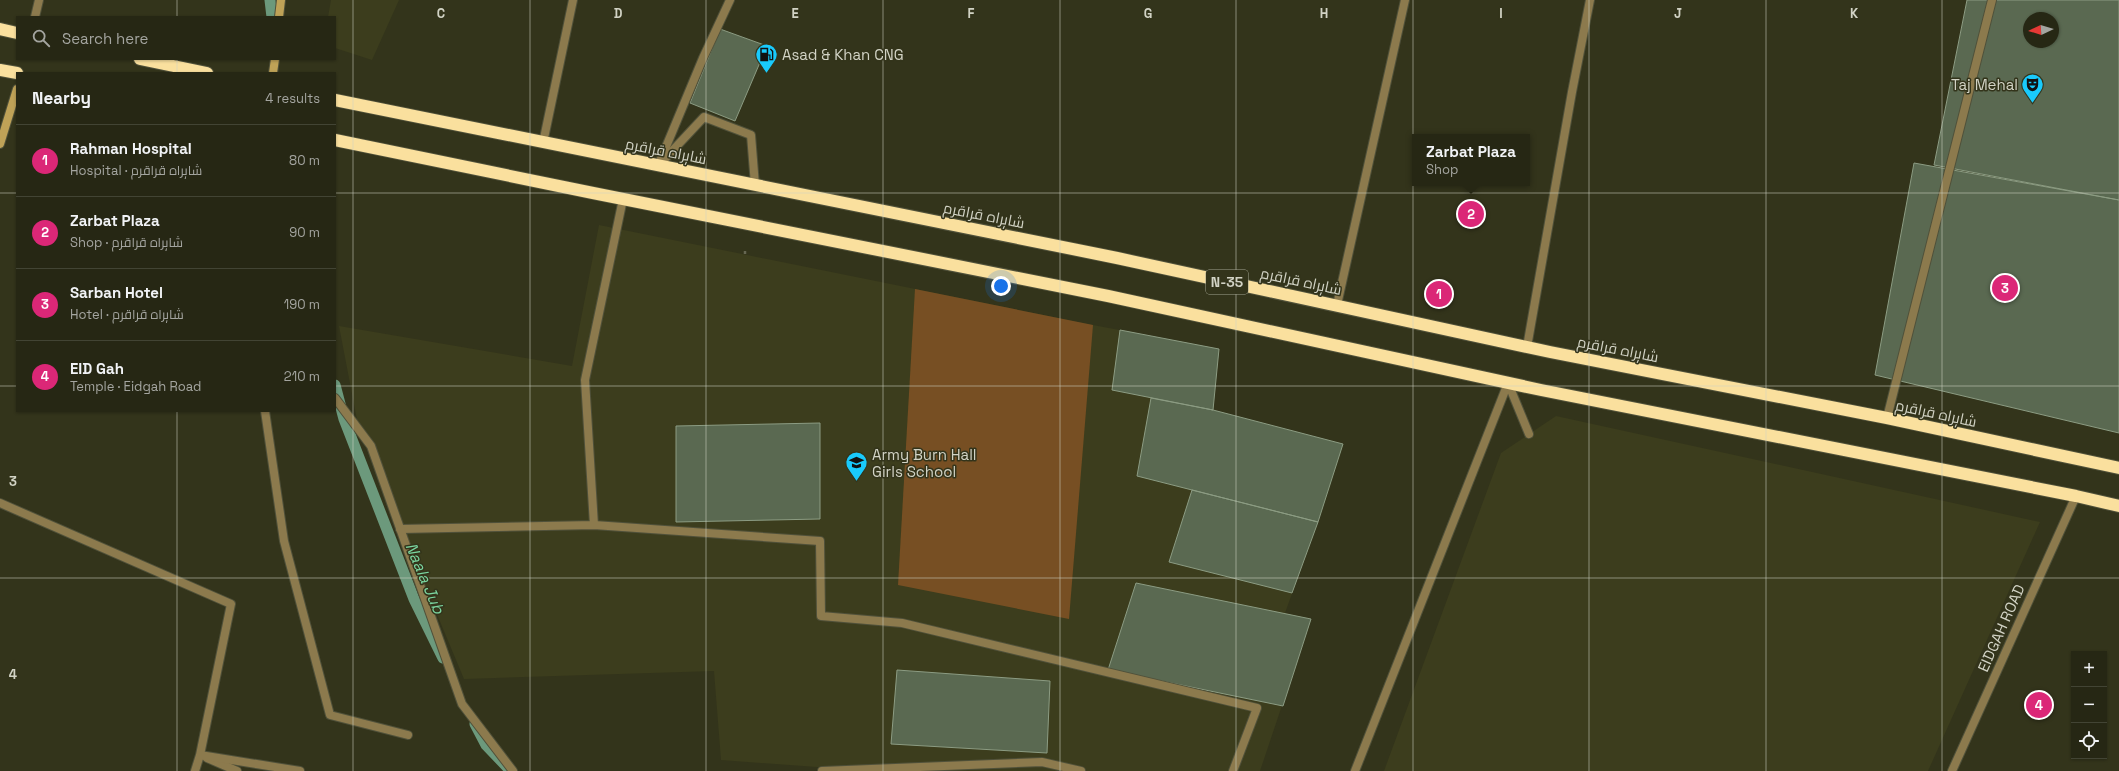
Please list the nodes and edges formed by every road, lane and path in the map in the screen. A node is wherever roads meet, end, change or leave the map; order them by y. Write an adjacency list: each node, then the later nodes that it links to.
1 (39, 0): 8 (street)
2 (281, 0): 9 (main road)
3 (573, 0): 21 (street)
4 (730, 0): 23 (street)
5 (1405, 0): 26 (street)
6 (1590, 0): 27 (street)
7 (1992, 0): 31 (street)
8 (35, 16)
9 (279, 16)
10 (0, 29): 11 (highway)
11 (16, 33)
12 (145, 60): 15 (highway)
13 (275, 60): 16 (main road)
14 (0, 70): 17 (highway)
15 (202, 72)
16 (273, 72)
17 (16, 73)
18 (16, 92): 22 (main road)
19 (336, 100): 21 (highway, شاہراہ قراقرم / N-35)
20 (336, 140): 25 (highway)
21 (543, 143): 23 (highway, شاہراہ قراقرم / N-35)
22 (0, 144)
23 (658, 166): 24 (highway, شاہراہ قراقرم / N-35); 24 (street)
24 (755, 185): 26 (highway, شاہراہ قراقرم / N-35)
25 (623, 199): 28 (highway); 37 (street)
26 (1337, 305): 27 (highway, شاہراہ قراقرم / N-35)
27 (1527, 347): 31 (highway, شاہراہ قراقرم / N-35)
28 (1508, 383): 32 (street); 34 (highway); 48 (street)
29 (336, 399): 38 (street)
30 (264, 412): 39 (street)
31 (1887, 418): 33 (highway, شاہراہ قراقرم / N-35)
32 (1529, 434)
33 (2119, 468)
34 (2076, 496): 36 (highway); 49 (street, EIDGAH ROAD)
35 (0, 503): 40 (street)
36 (2119, 506)
37 (594, 525): 38 (street); 47 (street)
38 (400, 529): 44 (street)
39 (408, 736)
40 (200, 754): 41 (street); 42 (street); 43 (street)
41 (195, 771)
42 (238, 771)
43 (300, 771)
44 (513, 771)
45 (822, 771): 46 (street)
46 (1081, 771)
47 (1233, 771)
48 (1355, 771)
49 (1952, 771)

